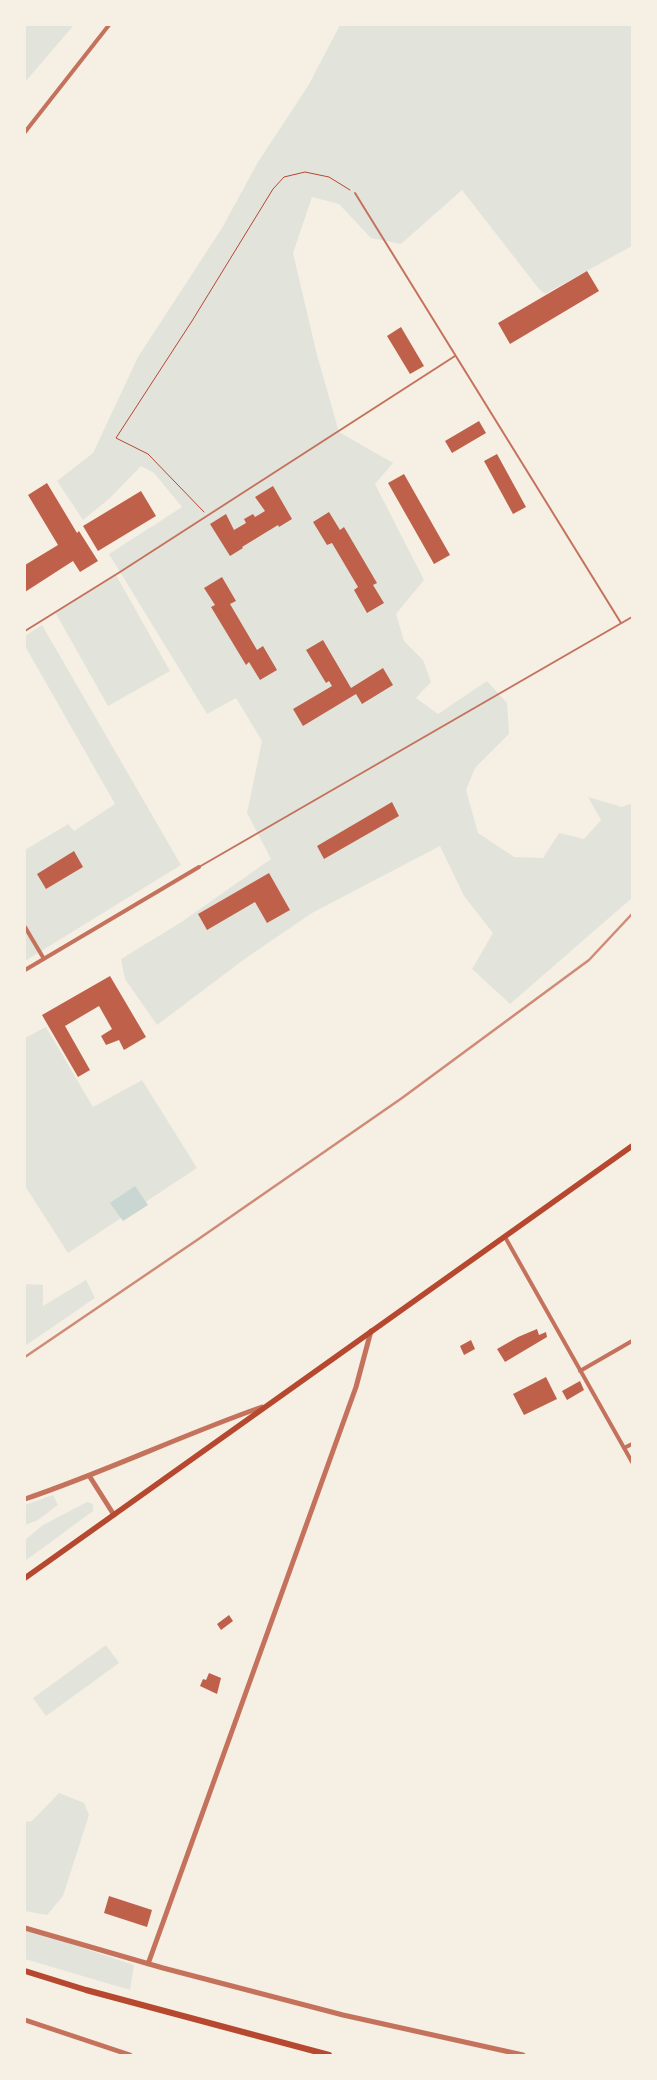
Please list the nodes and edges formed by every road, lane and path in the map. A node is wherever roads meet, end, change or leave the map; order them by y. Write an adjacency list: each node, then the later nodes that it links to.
1 (109, 25): 2 (street)
2 (25, 132)
3 (355, 193): 4 (lane); 5 (path)
4 (455, 356): 5 (lane); 7 (lane)
5 (207, 516): 8 (lane)
6 (632, 617): 7 (lane)
7 (621, 623): 9 (lane)
8 (25, 631)
9 (198, 867): 11 (street)
10 (25, 926): 11 (street)
11 (44, 959): 12 (street)
12 (25, 970)
13 (632, 1146): 14 (main road)
14 (505, 1237): 15 (main road); 17 (street)
15 (371, 1331): 18 (main road); 27 (street)
16 (632, 1341): 17 (street)
17 (580, 1371): 20 (street)
18 (262, 1407): 22 (street); 24 (main road)
19 (632, 1444): 20 (street)
20 (624, 1448): 21 (street)
21 (632, 1462)
22 (90, 1477): 23 (street); 24 (street)
23 (25, 1499)
24 (114, 1515): 25 (main road)
25 (25, 1578)
26 (25, 1928): 27 (street)
27 (148, 1964): 33 (street)
28 (25, 1971): 32 (highway)
29 (25, 2020): 30 (street)
30 (115, 2053): 31 (street)
31 (130, 2055)
32 (329, 2055)
33 (523, 2055)

